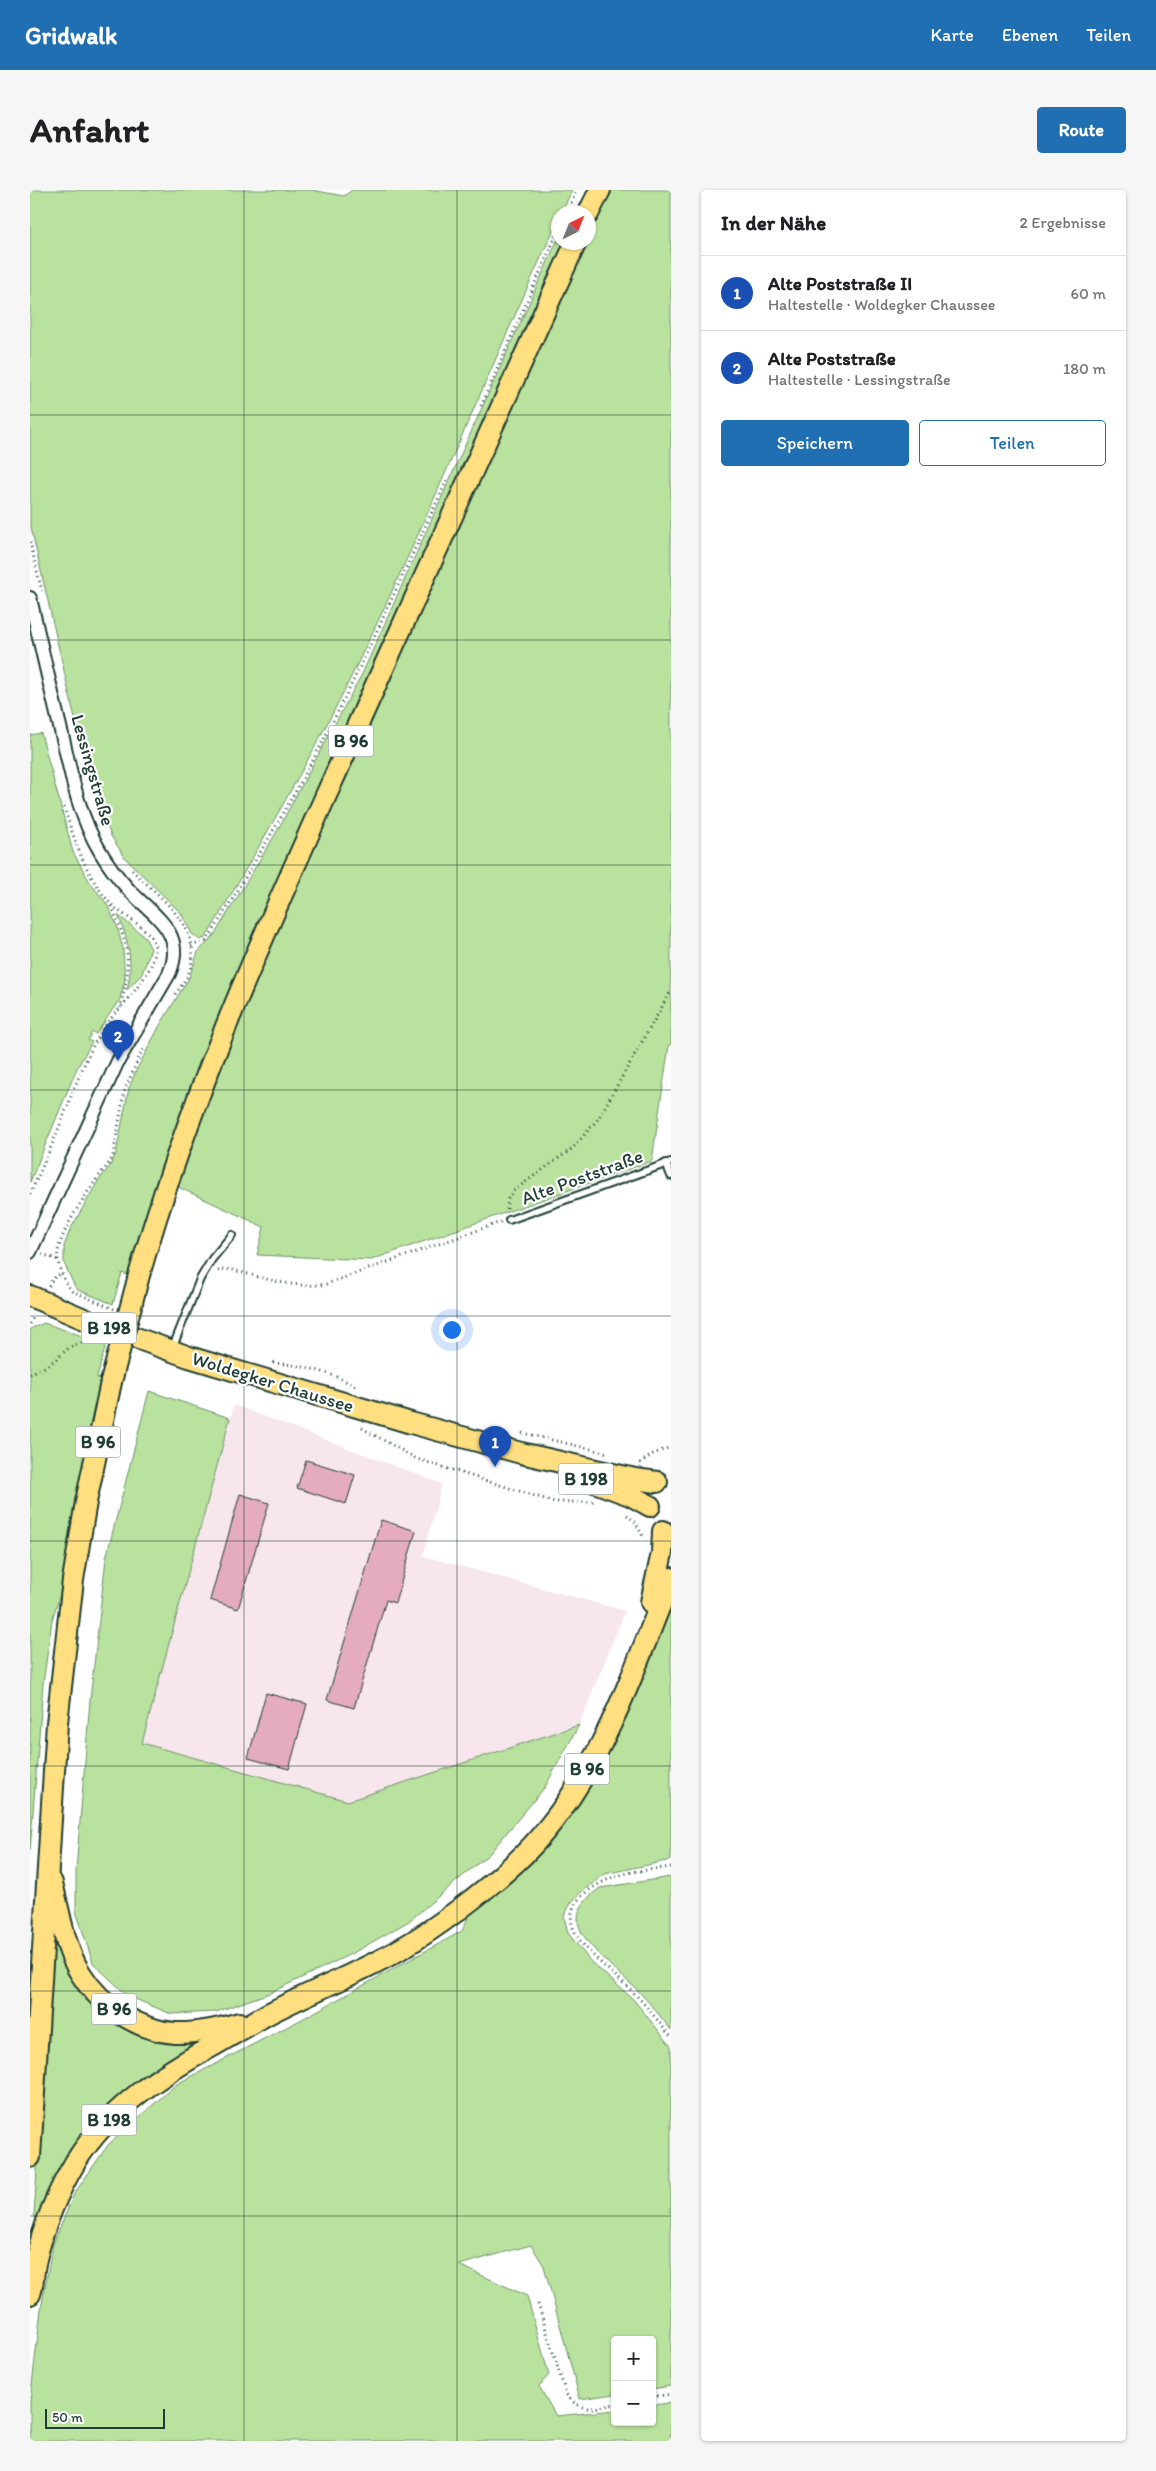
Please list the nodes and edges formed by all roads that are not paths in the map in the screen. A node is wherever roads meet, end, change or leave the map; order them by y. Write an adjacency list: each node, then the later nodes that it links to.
1 (600, 190): 2 (main road)
2 (592, 205)
3 (572, 250): 18 (main road, B 96, bridge)
4 (30, 598): 9 (street, Lessingstraße)
5 (668, 1163): 6 (lane, Alte Poststraße); 7 (lane, Alte Poststraße)
6 (671, 1176)
7 (509, 1220)
8 (232, 1235): 11 (lane)
9 (30, 1252)
10 (30, 1296): 11 (main road, Woldegker Chaussee / B 198)
11 (172, 1351): 12 (main road, Woldegker Chaussee / B 198)
12 (521, 1453): 13 (main road, Woldegker Chaussee / B 198); 14 (main road, Woldegker Chaussee / B 198)
13 (664, 1476): 14 (main road, Woldegker Chaussee / B 198)
14 (650, 1506): 15 (main road)
15 (665, 1540): 17 (main road, B 96)
16 (671, 1578): 17 (main road)
17 (637, 1662): 20 (main road, B 96)
18 (47, 1868): 19 (main road, B 96); 20 (main road, B 96); 21 (main road, B 96)
19 (30, 1917)
20 (265, 2016): 22 (main road, B 198)
21 (30, 2157)
22 (30, 2294)

